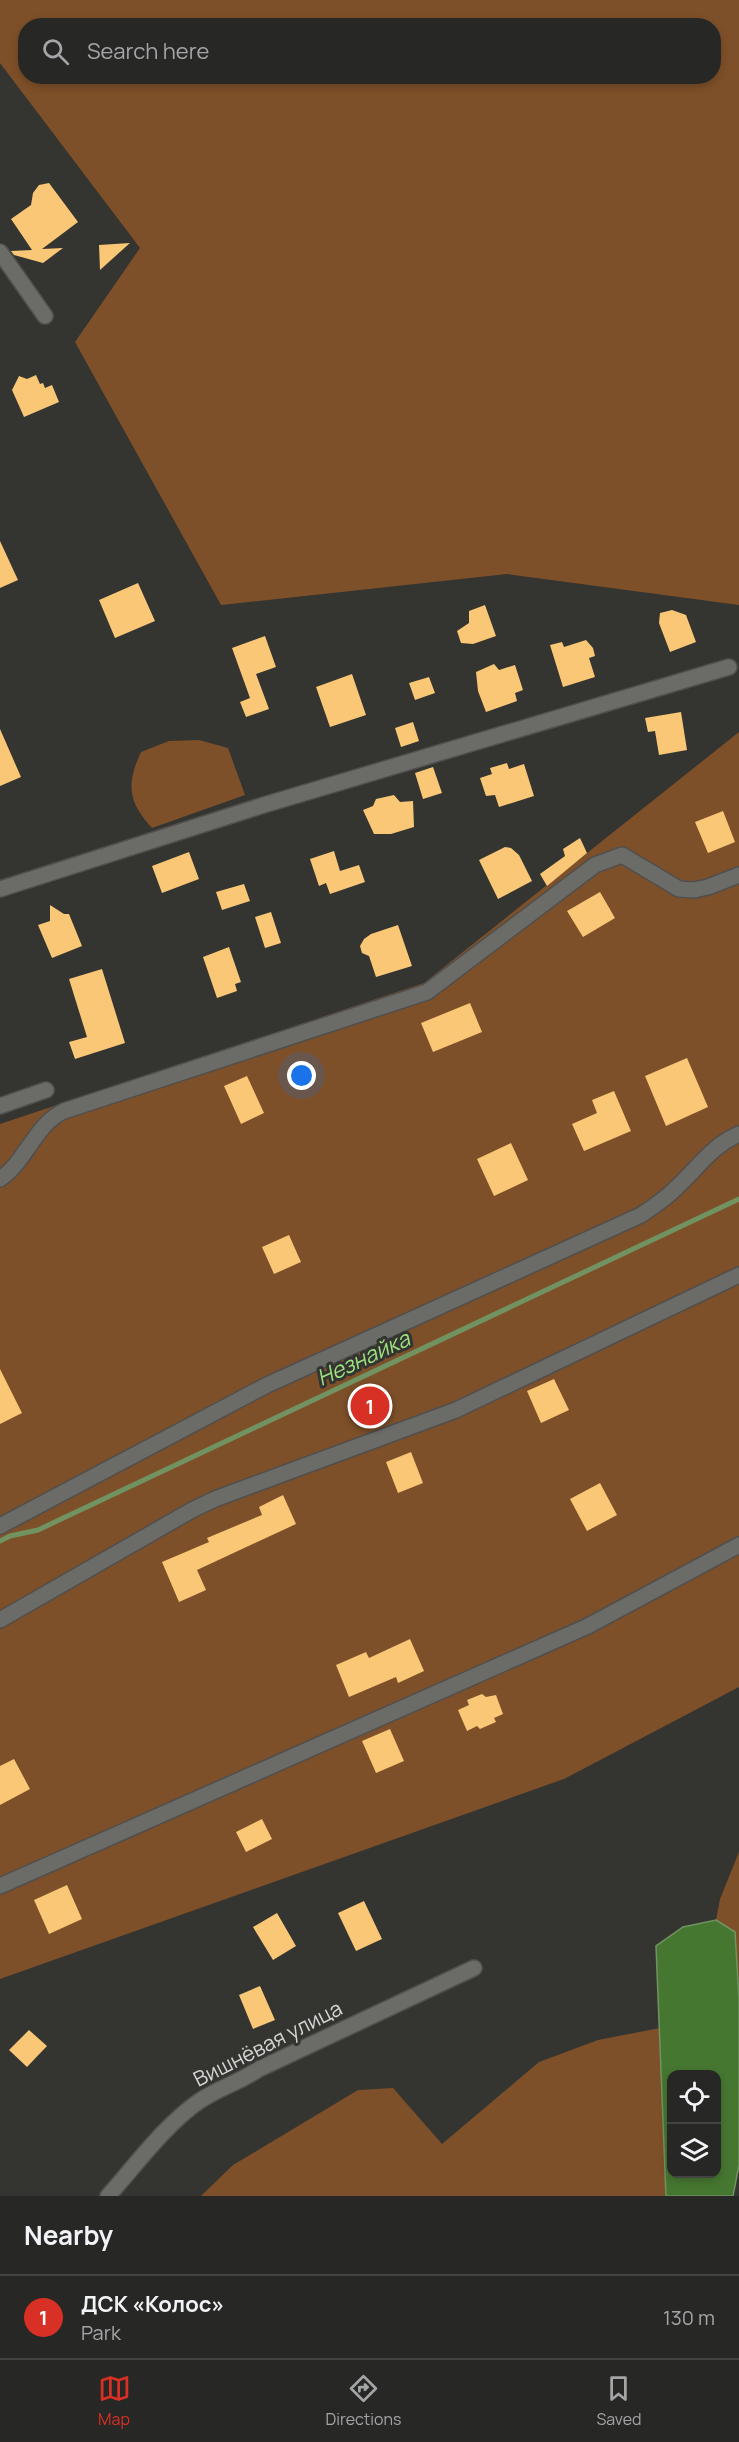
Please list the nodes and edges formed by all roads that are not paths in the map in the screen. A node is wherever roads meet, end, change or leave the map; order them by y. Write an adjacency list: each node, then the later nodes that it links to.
1 (0, 252): 2 (street)
2 (45, 316)
3 (729, 667): 5 (street)
4 (739, 875): 9 (street)
5 (0, 889)
6 (46, 1090): 7 (street)
7 (0, 1106)
8 (739, 1134): 11 (street)
9 (0, 1179)
10 (739, 1275): 13 (street)
11 (0, 1526)
12 (739, 1545): 14 (street)
13 (0, 1620)
14 (0, 1886)
15 (474, 1968): 16 (street, Вишнёвая улица)
16 (108, 2196)

